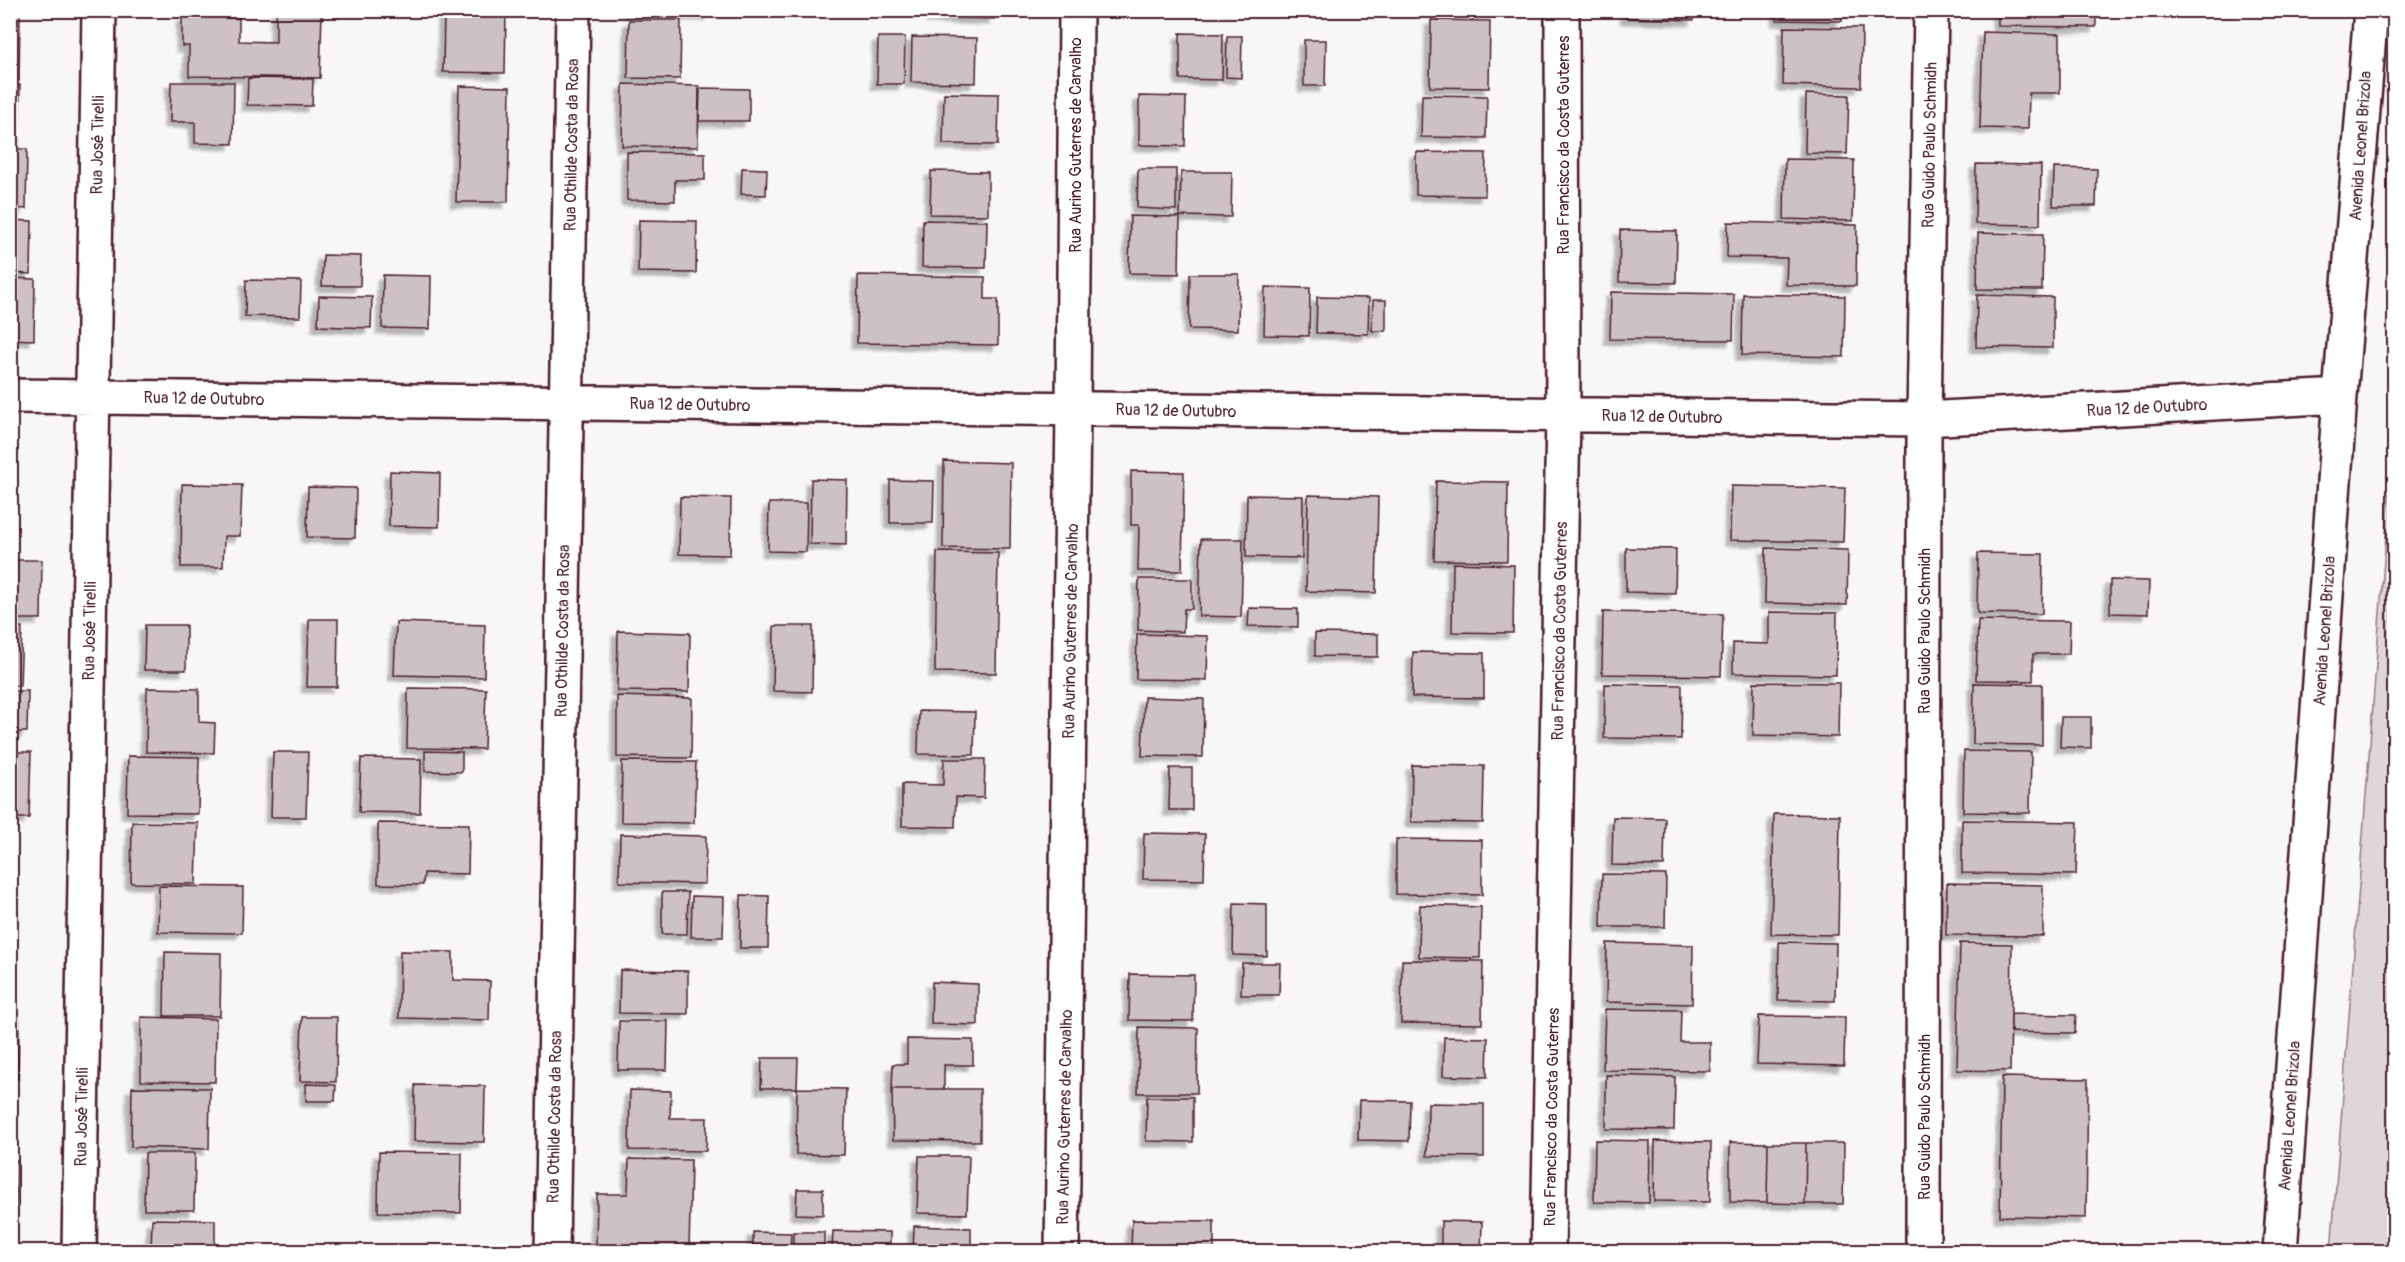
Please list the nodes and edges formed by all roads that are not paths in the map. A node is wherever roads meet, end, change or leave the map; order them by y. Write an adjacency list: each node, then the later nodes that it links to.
1 (99, 10): 9 (street, Rua José Tirelli)
2 (573, 10): 10 (street, Rua Othilde Costa da Rosa)
3 (1076, 10): 11 (street, Rua Aurino Guterres de Carvalho)
4 (1562, 10): 12 (street, Rua Francisco da Costa Guterres)
5 (1931, 10): 13 (street, Rua Guido Paulo Schmidh)
6 (2371, 10): 8 (street, Avenida Leonel Brizola)
7 (10, 396): 9 (street, Rua 12 de Outubro)
8 (2340, 396): 13 (street, Rua 12 de Outubro); 19 (street, Avenida Leonel Brizola)
9 (93, 397): 10 (street, Rua 12 de Outubro); 14 (street, Rua José Tirelli)
10 (566, 403): 11 (street, Rua 12 de Outubro); 15 (street, Rua Othilde Costa da Rosa)
11 (1073, 409): 12 (street, Rua 12 de Outubro); 16 (street, Rua Aurino Guterres de Carvalho)
12 (1563, 415): 13 (street, Rua 12 de Outubro); 17 (street, Rua Francisco da Costa Guterres)
13 (1924, 419): 18 (street, Rua Guido Paulo Schmidh)
14 (79, 1251)
15 (552, 1251)
16 (1062, 1251)
17 (1548, 1251)
18 (1923, 1251)
19 (2280, 1251)

